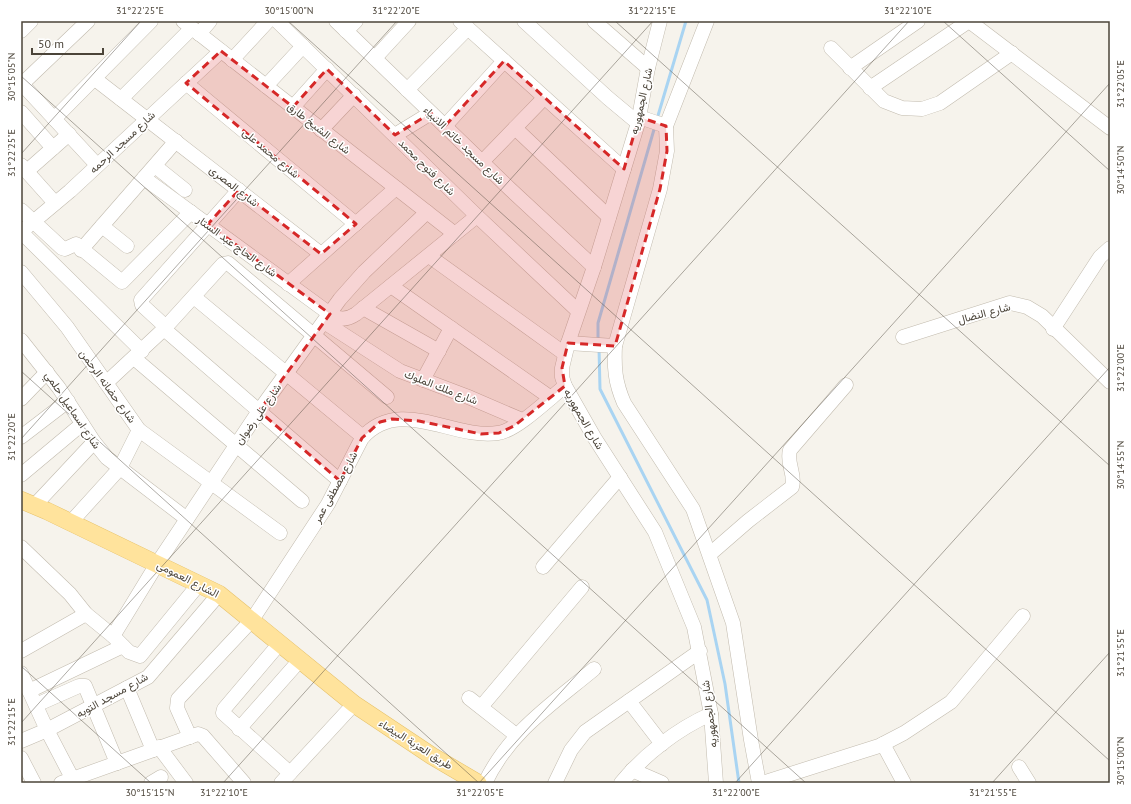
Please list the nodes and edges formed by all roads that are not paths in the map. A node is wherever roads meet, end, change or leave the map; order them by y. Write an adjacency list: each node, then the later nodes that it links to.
1 (31, 21): 18 (street)
2 (88, 21): 31 (street)
3 (151, 21): 29 (street)
4 (210, 21): 17 (street)
5 (268, 21): 24 (street)
6 (277, 21): 19 (street, شارع فتوح محمد)
7 (336, 21): 16 (street, شارع مسجد خاتم الانبياء)
8 (409, 21): 23 (street)
9 (524, 21): 43 (street)
10 (594, 21): 26 (street)
11 (660, 21): 26 (street, شارع الجمهوريه)
12 (707, 21): 45 (street)
13 (918, 21): 27 (street)
14 (969, 21): 22 (street); 33 (street)
15 (464, 25): 25 (street); 34 (street)
16 (351, 26): 23 (street, شارع مسجد خاتم الانبياء)
17 (191, 28): 21 (street, شارع الشيخ طارق); 37 (street)
18 (21, 31)
19 (302, 46): 28 (street, شارع فتوح محمد); 32 (street)
20 (831, 48): 27 (street)
21 (221, 51): 24 (street, شارع الشيخ طارق); 30 (street, شارع مسجد الرحمه)
22 (1012, 53): 33 (street); 47 (street)
23 (375, 58): 34 (street, شارع مسجد خاتم الانبياء)
24 (232, 60): 32 (street, شارع الشيخ طارق)
25 (504, 61): 36 (street); 44 (street)
26 (648, 68): 43 (street, شارع الجمهوريه)
27 (850, 68): 33 (street)
28 (327, 69): 35 (street, شارع فتوح محمد); 38 (street)
29 (95, 79): 37 (street, شارع المصرى); 41 (street)
30 (186, 83): 42 (street, شارع مسجد الرحمه); 70 (street, شارع محمد على)
31 (22, 84): 41 (street)
32 (266, 86): 38 (street, شارع الشيخ طارق)
33 (870, 88)
34 (407, 90): 40 (street, شارع مسجد خاتم الانبياء)
35 (354, 95): 48 (street); 50 (street, شارع فتوح محمد)
36 (544, 98): 46 (street); 57 (street)
37 (121, 99): 42 (street, شارع المصرى)
38 (293, 107): 48 (street, شارع الشيخ طارق)
39 (21, 113): 52 (street)
40 (431, 113): 44 (street, شارع مسجد خاتم الانبياء); 50 (street)
41 (54, 119): 49 (street)
42 (148, 119): 51 (street, شارع المصرى); 54 (street, شارع مسجد الرحمه)
43 (641, 120): 45 (street); 57 (street, شارع الجمهوريه)
44 (445, 126): 53 (street, شارع مسجد خاتم الانبياء)
45 (664, 126): 92 (street)
46 (515, 128): 53 (street); 67 (street)
47 (1110, 128)
48 (321, 130): 59 (street, شارع الشيخ طارق)
49 (69, 134): 52 (street); 54 (street)
50 (395, 135): 66 (street, شارع فتوح محمد)
51 (176, 141): 55 (street); 61 (street, شارع المصرى)
52 (53, 148): 56 (street)
53 (482, 162): 79 (street, شارع مسجد خاتم الانبياء)
54 (97, 165): 62 (street, شارع مسجد الرحمه)
55 (154, 166): 58 (street); 60 (street)
56 (24, 168): 62 (street)
57 (624, 169): 67 (street, شارع الجمهوريه)
58 (144, 178): 64 (street, شارع الحاج عبد الستار); 71 (street)
59 (396, 188): 65 (street, شارع الشيخ طارق); 70 (street)
60 (184, 190)
61 (239, 190): 69 (street); 77 (street, شارع المصرى)
62 (55, 203): 68 (street, شارع مسجد الرحمه)
63 (21, 210): 68 (street)
64 (191, 212): 69 (street, شارع الحاج عبد الستار); 76 (street)
65 (427, 212): 73 (street, شارع الشيخ طارق); 86 (street, شارع على رضوان)
66 (477, 216): 73 (street); 85 (street, شارع فتوح محمد)
67 (609, 217): 79 (street, شارع الجمهوريه)
68 (33, 222): 72 (street, شارع مسجد الرحمه); 76 (street)
69 (208, 224): 81 (street, شارع الحاج عبد الستار); 87 (street)
70 (356, 224): 77 (street)
71 (102, 226): 74 (street); 76 (street)
72 (21, 232): 96 (street)
73 (455, 234): 78 (street)
74 (127, 246)
75 (1110, 248): 89 (street)
76 (82, 250)
77 (321, 254): 81 (street)
78 (428, 256): 82 (street); 93 (street)
79 (594, 267): 85 (street, شارع الجمهوريه)
80 (21, 272): 101 (street, شارع حضانه الرحمن)
81 (288, 284): 86 (street, شارع الحاج عبد الستار)
82 (390, 286): 84 (street); 88 (street)
83 (194, 297): 87 (street); 90 (street); 98 (street)
84 (363, 308): 86 (street); 95 (street)
85 (578, 311): 93 (street, شارع الجمهوريه)
86 (327, 318): 90 (street, شارع على رضوان); 99 (street, شارع ملك الملوك)
87 (165, 328): 96 (street); 108 (street)
88 (451, 328): 95 (street); 106 (street)
89 (1053, 328): 91 (street, شارع النضال); 100 (street, شارع النضال)
90 (313, 336): 98 (street, شارع على رضوان); 104 (street)
91 (903, 337)
92 (610, 345): 93 (street); 127 (street)
93 (571, 347): 103 (street, شارع الجمهوريه)
94 (24, 349): 97 (street, شارع اسماعيل حلمي)
95 (439, 351): 99 (street)
96 (138, 355): 101 (street); 115 (street)
97 (47, 372): 105 (street); 107 (street, شارع اسماعيل حلمي)
98 (286, 374): 108 (street, شارع على رضوان); 113 (street)
99 (424, 380): 109 (street, شارع ملك الملوك)
100 (1110, 382)
101 (106, 383): 111 (street, شارع حضانه الرحمن)
102 (846, 385): 127 (street)
103 (565, 386): 106 (street, شارع مصطفى عمر); 118 (street, شارع الجمهوريه)
104 (387, 397)
105 (21, 398)
106 (551, 398): 109 (street, شارع مصطفى عمر)
107 (68, 401): 110 (street, شارع اسماعيل حلمي); 112 (street)
108 (259, 411): 115 (street, شارع على رضوان); 119 (street)
109 (522, 420): 113 (street, شارع مصطفى عمر)
110 (82, 424): 114 (street, شارع اسماعيل حلمي); 117 (street)
111 (139, 430): 116 (street); 120 (street, شارع حضانه الرحمن)
112 (21, 437)
113 (363, 437): 119 (street, شارع مصطفى عمر)
114 (94, 442): 116 (street, شارع اسماعيل حلمي); 122 (street)
115 (236, 446): 120 (street, شارع على رضوان); 121 (street)
116 (120, 468): 123 (street, شارع اسماعيل حلمي); 124 (street)
117 (21, 475)
118 (620, 477): 129 (street); 140 (street, شارع الجمهوريه)
119 (340, 481): 135 (street, شارع مصطفى عمر)
120 (211, 482): 123 (street, شارع على رضوان); 125 (street, شارع حضانه الرحمن)
121 (302, 501)
122 (28, 503): 124 (main road, الشارع العمومى)
123 (187, 519): 128 (street, شارع على رضوان)
124 (71, 522): 128 (main road, الشارع العمومى)
125 (280, 533)
126 (24, 554): 133 (street)
127 (710, 554): 176 (street)
128 (156, 564): 130 (main road, الشارع العمومى); 136 (street, شارع على رضوان)
129 (543, 567)
130 (199, 584): 132 (main road, الشارع العمومى); 138 (street)
131 (582, 587): 151 (street)
132 (219, 594): 135 (main road, الشارع العمومى); 144 (street, شارع مسجد التوبه)
133 (86, 614): 136 (street); 139 (street)
134 (1023, 616): 159 (street)
135 (252, 620): 137 (main road, الشارع العمومى); 156 (street, شارع مصطفى عمر)
136 (113, 636): 138 (street)
137 (280, 643): 141 (main road, الشارع العمومى); 153 (street)
138 (123, 646): 145 (street)
139 (21, 651)
140 (700, 651): 147 (street); 152 (street, شارع الجمهوريه)
141 (300, 660): 148 (main road, الشارع العمومى); 153 (street)
142 (594, 669): 155 (street)
143 (21, 673): 145 (street)
144 (127, 688): 150 (street, شارع مسجد التوبه); 160 (street)
145 (29, 691): 149 (street)
146 (469, 698): 151 (street)
147 (629, 701): 158 (street); 172 (street)
148 (354, 704): 166 (street); 170 (main road, طريق العزبة البيضاء)
149 (36, 705): 150 (street); 154 (street)
150 (94, 706): 154 (street, شارع مسجد التوبه); 162 (street)
151 (481, 707): 155 (street)
152 (711, 714): 158 (street); 175 (street, شارع الجمهوريه)
153 (239, 729): 166 (street)
154 (47, 730): 157 (street, شارع مسجد التوبه); 165 (street)
155 (516, 735): 171 (street)
156 (190, 737): 160 (street); 169 (street)
157 (21, 741)
158 (662, 744): 164 (street)
159 (883, 744): 176 (street); 177 (street)
160 (156, 749): 162 (street); 168 (street)
161 (21, 758): 167 (street)
162 (117, 763): 165 (street)
163 (1019, 767): 178 (street)
164 (632, 770): 173 (street); 174 (street)
165 (66, 778)
166 (286, 778)
167 (34, 783)
168 (186, 783)
169 (244, 783)
170 (478, 783)
171 (485, 783)
172 (555, 783)
173 (621, 783)
174 (662, 783)
175 (716, 783)
176 (761, 783)
177 (904, 783)
178 (1029, 783)

